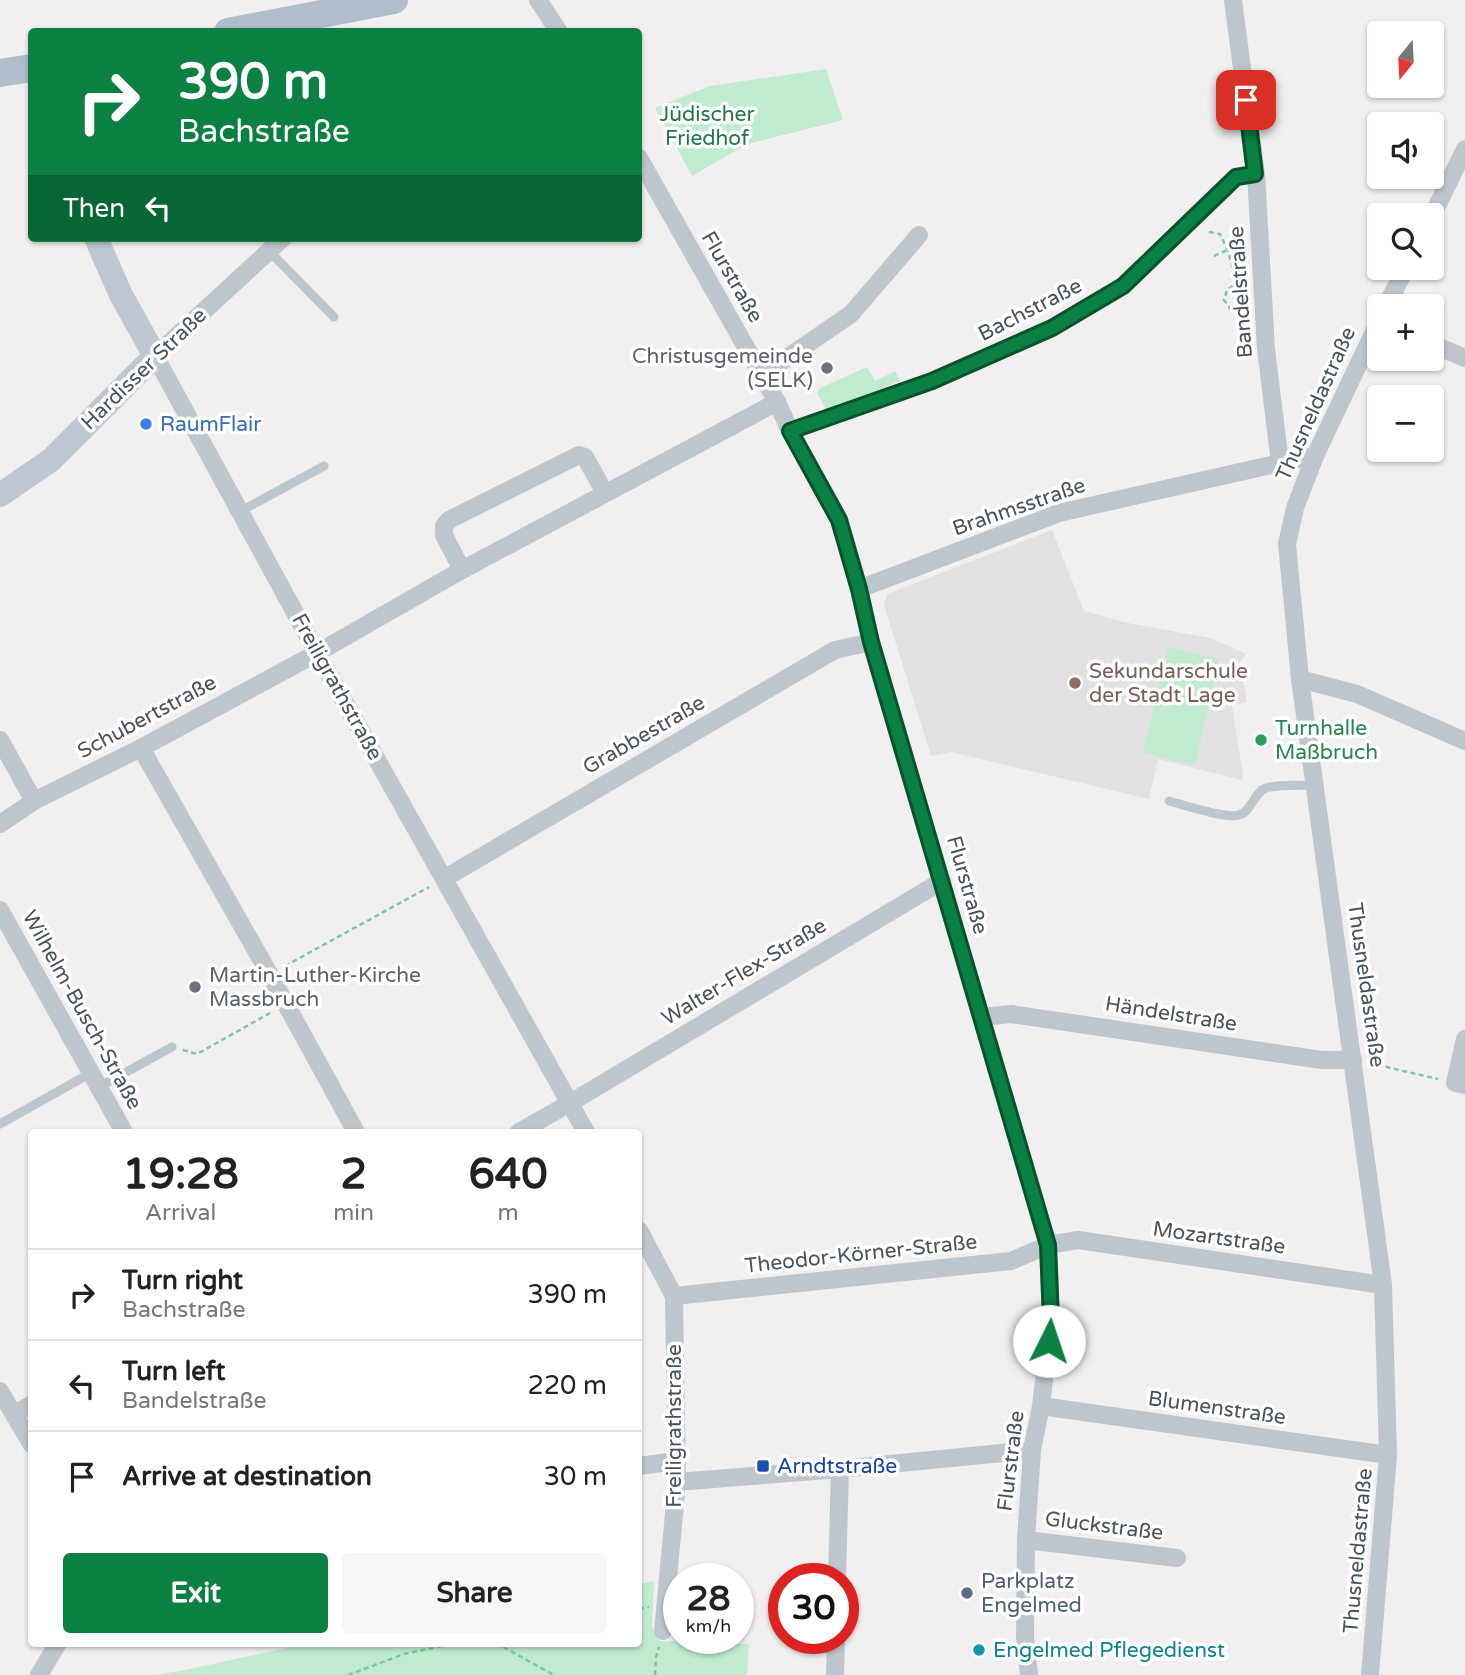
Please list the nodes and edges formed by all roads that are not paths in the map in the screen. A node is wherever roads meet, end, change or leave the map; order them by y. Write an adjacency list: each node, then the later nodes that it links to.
1 (394, 0): 4 (main road)
2 (538, 0): 5 (street)
3 (1233, 0): 10 (street, Bandelstraße)
4 (249, 28)
5 (556, 28)
6 (28, 69): 7 (main road)
7 (0, 74)
8 (1465, 149): 11 (street)
9 (642, 163): 21 (street, Flurstraße)
10 (1255, 174): 23 (street, Bachstraße); 25 (street, Bandelstraße)
11 (1438, 203)
12 (919, 235): 21 (street)
13 (98, 242): 19 (street, Freiligrathstraße)
14 (279, 242): 15 (street, Hardisser Straße)
15 (269, 251): 16 (lane); 19 (street, Hardisser Straße)
16 (334, 317)
17 (1367, 346): 24 (street, Thusneldastraße)
18 (1444, 349): 20 (street)
19 (155, 356): 28 (street, Hardisser Straße); 29 (street, Freiligrathstraße)
20 (1465, 358)
21 (762, 375): 22 (street, Flurstraße)
22 (777, 402): 23 (street, Flurstraße); 27 (street, Schubertstraße)
23 (790, 431): 31 (street, Flurstraße)
24 (1315, 456): 25 (street); 34 (street, Thusneldastraße)
25 (1280, 463): 31 (street, Brahmsstraße)
26 (324, 466): 29 (lane)
27 (605, 494): 30 (street, Schubertstraße); 30 (street)
28 (0, 495)
29 (241, 511): 33 (street, Freiligrathstraße)
30 (462, 570): 33 (street, Schubertstraße)
31 (859, 589): 32 (street, Flurstraße)
32 (871, 642): 42 (street, Grabbestraße); 43 (street, Flurstraße)
33 (317, 653): 37 (street, Schubertstraße); 42 (street, Freiligrathstraße)
34 (1300, 680): 36 (street); 38 (street, Thusneldastraße)
35 (0, 740): 39 (street)
36 (1465, 741)
37 (142, 748): 39 (street, Schubertstraße); 54 (street)
38 (1315, 785): 40 (lane); 48 (street, Thusneldastraße)
39 (34, 801): 41 (street, Schubertstraße)
40 (1169, 801)
41 (0, 824)
42 (445, 878): 51 (street, Freiligrathstraße)
43 (942, 881): 45 (street, Flurstraße); 51 (street, Walter-Flex-Straße)
44 (0, 910): 49 (street, Wilhelm-Busch-Straße)
45 (982, 1017): 48 (street, Händelstraße); 58 (street, Flurstraße)
46 (1465, 1039): 50 (street)
47 (172, 1047): 49 (lane)
48 (1353, 1059): 59 (street, Thusneldastraße)
49 (95, 1080): 52 (lane); 53 (street, Wilhelm-Busch-Straße)
50 (1460, 1084)
51 (570, 1103): 55 (street, Walter-Flex-Straße); 56 (street, Freiligrathstraße)
52 (0, 1124)
53 (122, 1129)
54 (354, 1129)
55 (524, 1129)
56 (584, 1129)
57 (642, 1236): 60 (street, Freiligrathstraße)
58 (1048, 1245): 59 (street, Mozartstraße); 60 (street, Theodor-Körner-Straße); 63 (street, Flurstraße)
59 (1383, 1285): 67 (street, Thusneldastraße)
60 (674, 1296): 68 (street, Freiligrathstraße)
61 (0, 1393): 64 (street)
62 (28, 1406): 64 (street)
63 (1041, 1406): 66 (street, Flurstraße); 67 (street, Blumenstraße)
64 (15, 1414): 65 (street)
65 (28, 1438)
66 (1032, 1450): 70 (street); 72 (street, Flurstraße)
67 (1388, 1455): 81 (street, Thusneldastraße)
68 (676, 1461): 69 (street); 71 (street, Freiligrathstraße)
69 (642, 1466)
70 (840, 1469): 71 (street); 75 (street)
71 (677, 1482): 74 (street, Freiligrathstraße)
72 (1026, 1539): 73 (street, Gluckstraße); 80 (street, Flurstraße)
73 (1178, 1558)
74 (669, 1563)
75 (837, 1563)
76 (56, 1647): 78 (street)
77 (836, 1654): 79 (street)
78 (39, 1675)
79 (835, 1675)
80 (1029, 1675)
81 (1370, 1675)

